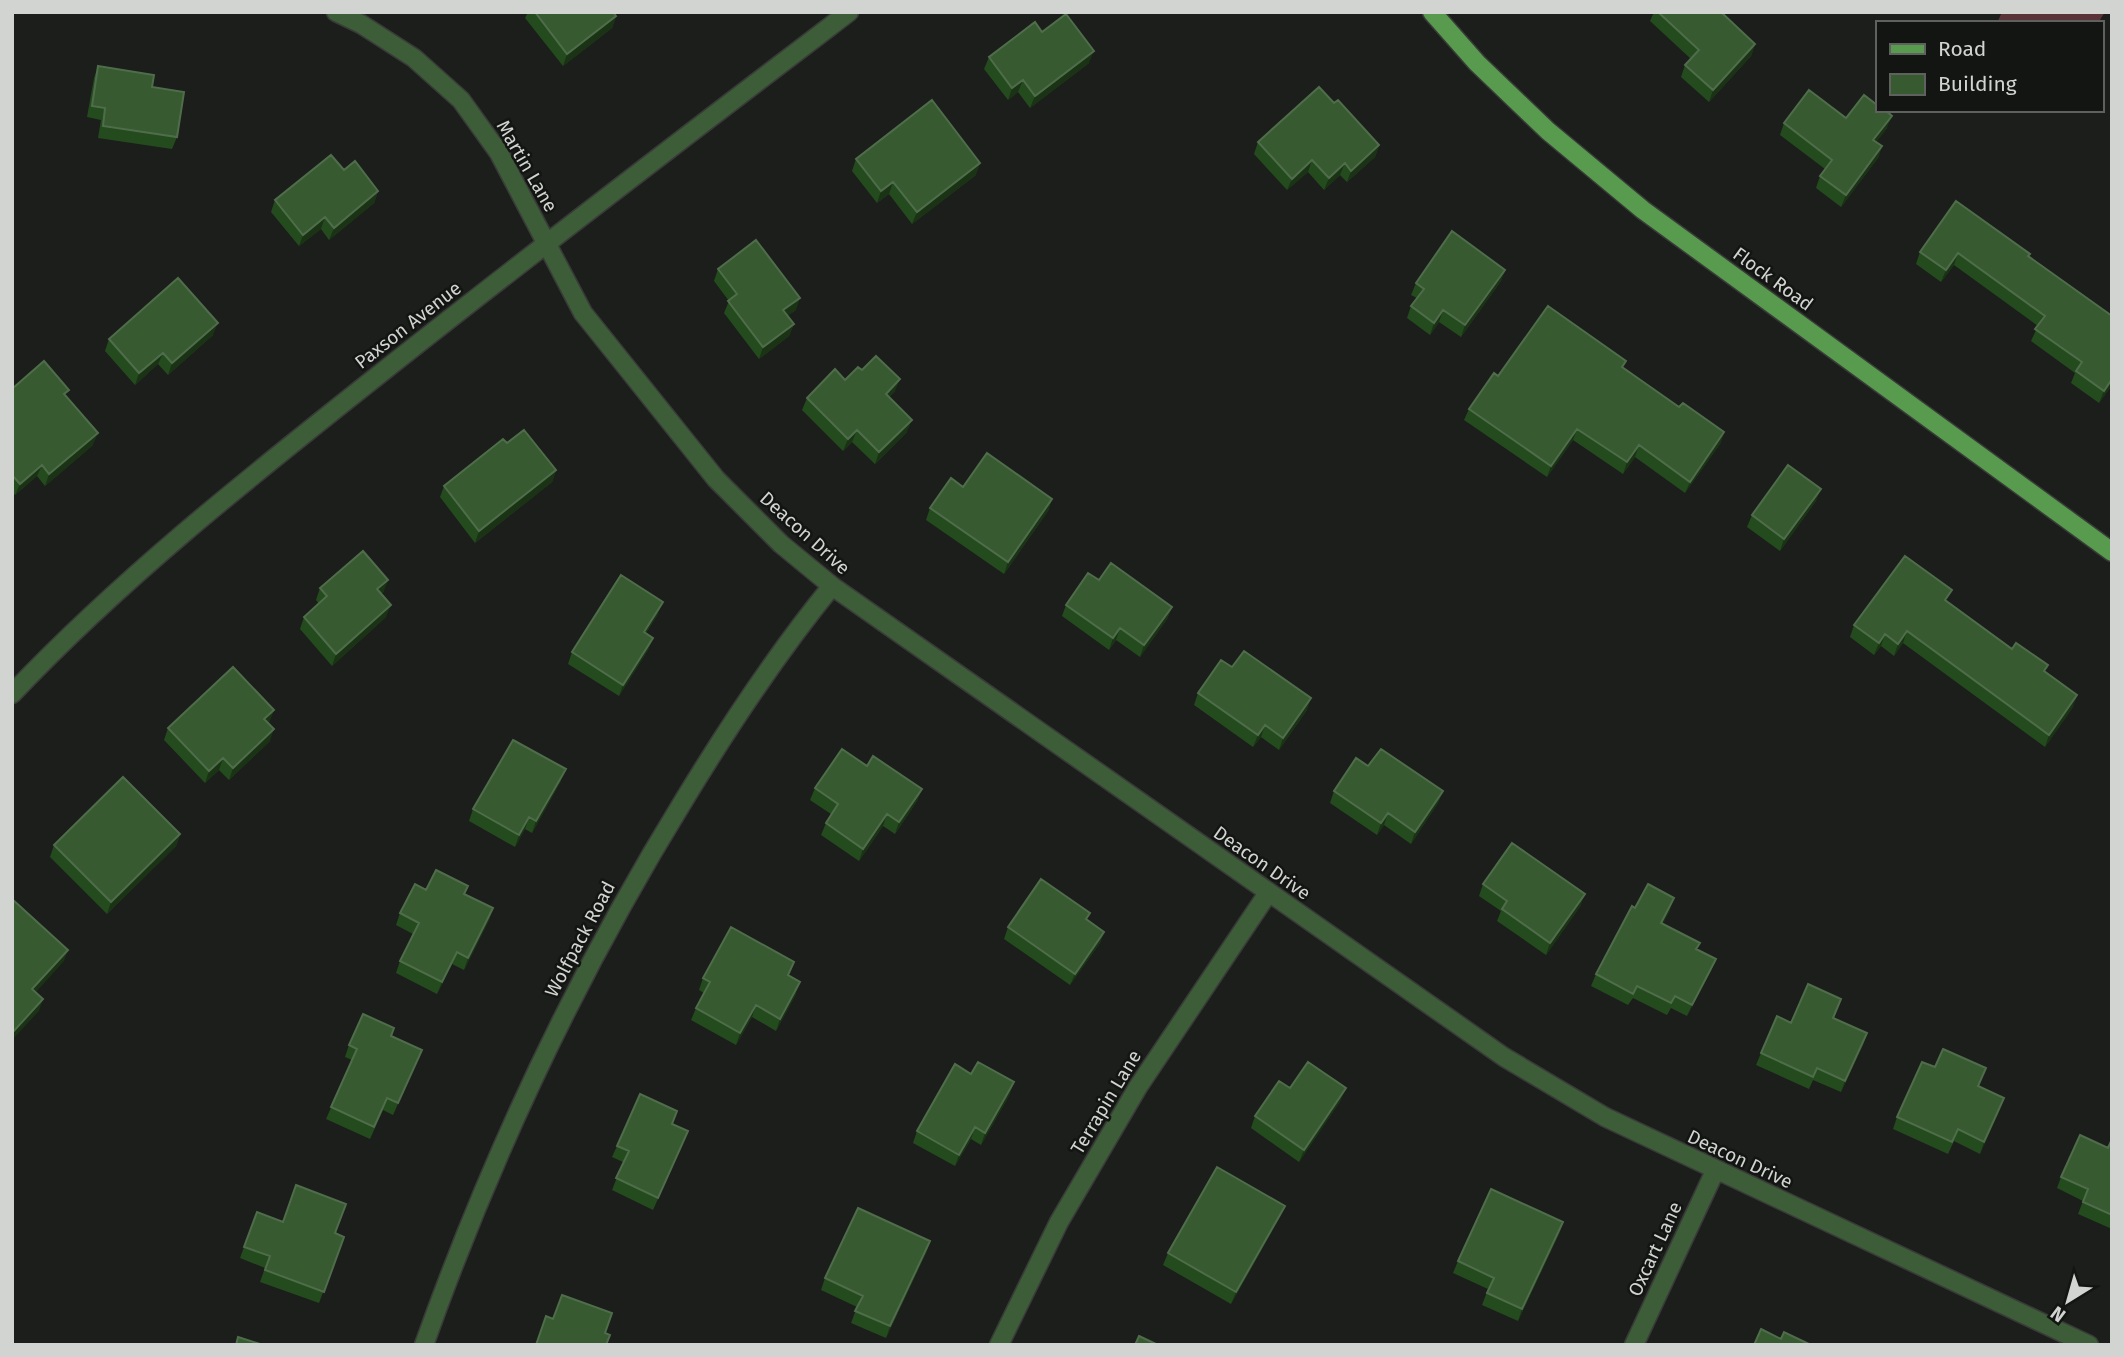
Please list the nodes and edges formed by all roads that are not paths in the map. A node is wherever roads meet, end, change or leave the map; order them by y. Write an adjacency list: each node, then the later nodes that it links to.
1 (336, 12): 4 (street, Martin Lane)
2 (849, 12): 4 (street, Paxson Avenue)
3 (1432, 12): 5 (main road, Flock Road)
4 (546, 243): 6 (street, Deacon Drive); 7 (street, Paxson Avenue)
5 (2112, 552)
6 (832, 586): 8 (street, Deacon Drive); 10 (street, Wolfpack Road)
7 (12, 694)
8 (1268, 892): 9 (street, Deacon Drive); 11 (street, Terrapin Lane)
9 (1715, 1171): 12 (street, Oxcart Lane); 13 (street, Deacon Drive)
10 (424, 1345)
11 (999, 1345)
12 (1634, 1345)
13 (2089, 1345)

